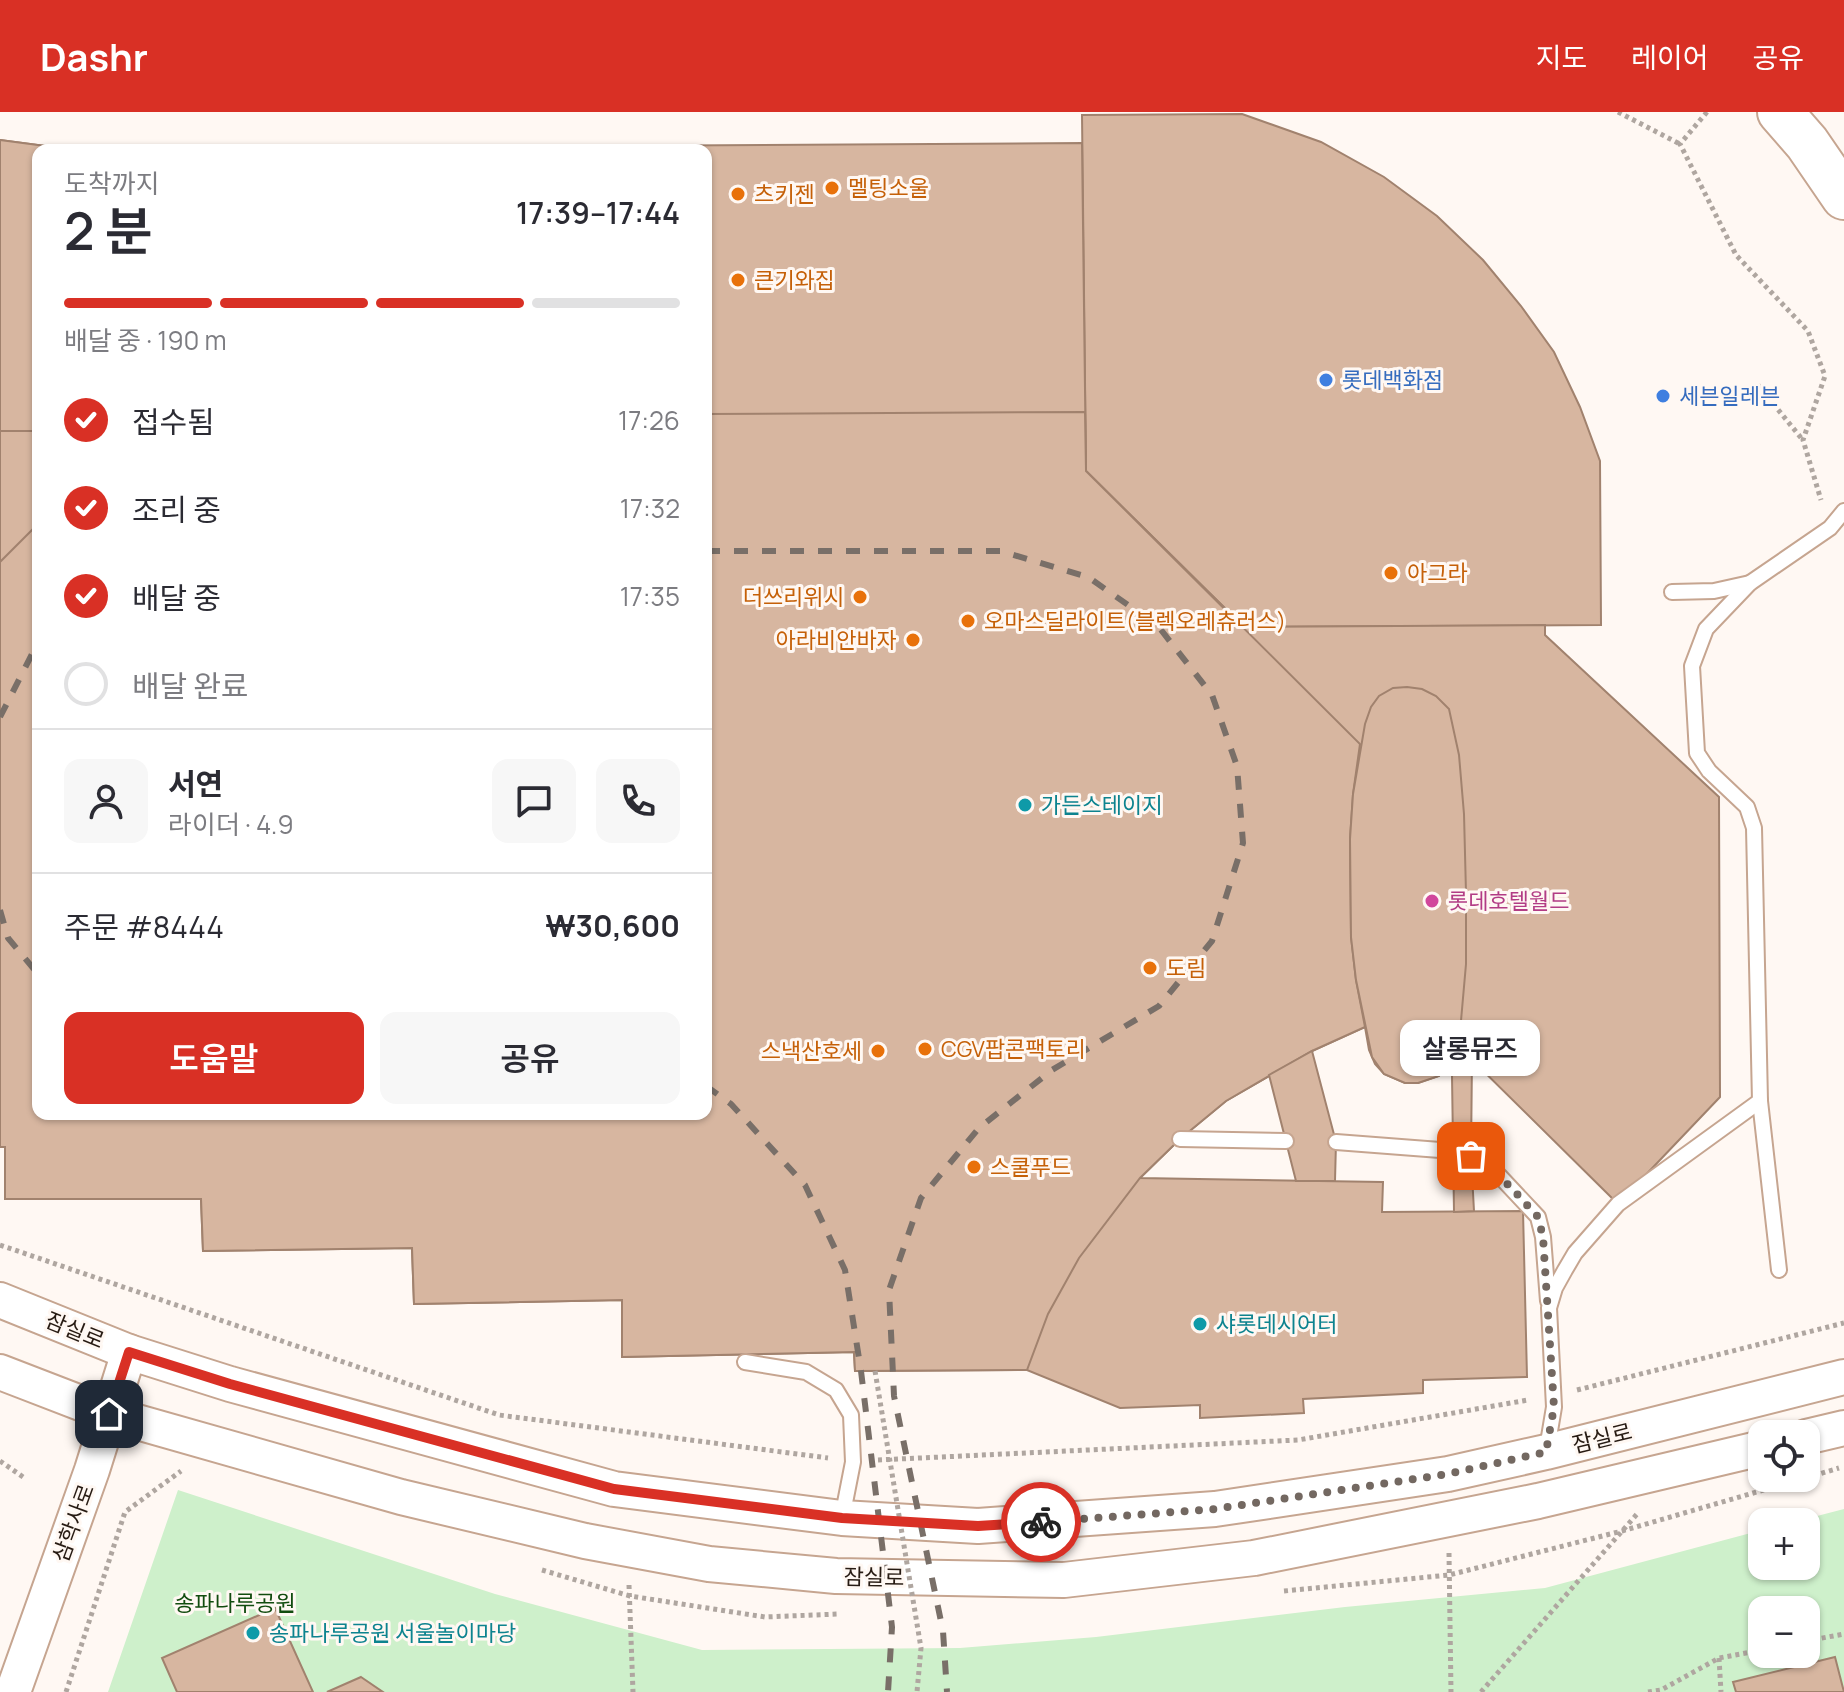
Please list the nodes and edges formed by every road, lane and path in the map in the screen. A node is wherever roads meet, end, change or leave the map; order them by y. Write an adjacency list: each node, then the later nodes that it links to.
1 (1618, 112): 4 (path)
2 (1707, 112): 4 (path)
3 (1780, 112): 5 (main road)
4 (1680, 144): 7 (path)
5 (1844, 197)
6 (1758, 385): 7 (path)
7 (1803, 440): 9 (path)
8 (1844, 511): 9 (lane)
9 (1830, 528): 10 (lane)
10 (1750, 583): 11 (lane); 12 (lane)
11 (1672, 592)
12 (1760, 1101): 19 (lane); 21 (lane)
13 (1180, 1139): 14 (lane)
14 (1286, 1141)
15 (1336, 1142): 16 (lane)
16 (1453, 1151)
17 (1471, 1156): 21 (lane)
18 (0, 1245): 35 (path)
19 (1779, 1270)
20 (0, 1300): 23 (street, 잠실로)
21 (1549, 1308): 28 (lane)
22 (1844, 1323): 28 (path)
23 (129, 1352): 29 (street, 삼학사로); 41 (street, 잠실로)
24 (745, 1362): 35 (lane)
25 (875, 1371): 51 (path, bridge)
26 (0, 1372): 29 (street, 잠실로)
27 (1844, 1377): 33 (street, 잠실로)
28 (1554, 1395): 33 (lane); 35 (path)
29 (109, 1414): 43 (street, 잠실로); 48 (street, 삼학사로)
30 (1844, 1428): 31 (street)
31 (1820, 1434)
32 (1748, 1451): 37 (street, 잠실로)
33 (1546, 1452): 41 (street, 잠실로)
34 (0, 1461): 39 (path)
35 (853, 1462): 41 (lane)
36 (1844, 1467): 38 (path)
37 (1677, 1468): 42 (street, 잠실로); 53 (path)
38 (1820, 1474)
39 (26, 1479)
40 (125, 1512): 49 (path)
41 (842, 1518)
42 (1448, 1520): 43 (street, 잠실로); 52 (path)
43 (628, 1549): 50 (path)
44 (1844, 1634): 45 (path)
45 (1820, 1638)
46 (1748, 1653): 47 (path)
47 (1719, 1658): 54 (path); 55 (path)
48 (13, 1692)
49 (66, 1692)
50 (633, 1692)
51 (917, 1692)
52 (1451, 1692)
53 (1481, 1692)
54 (1648, 1692)
55 (1721, 1692)

